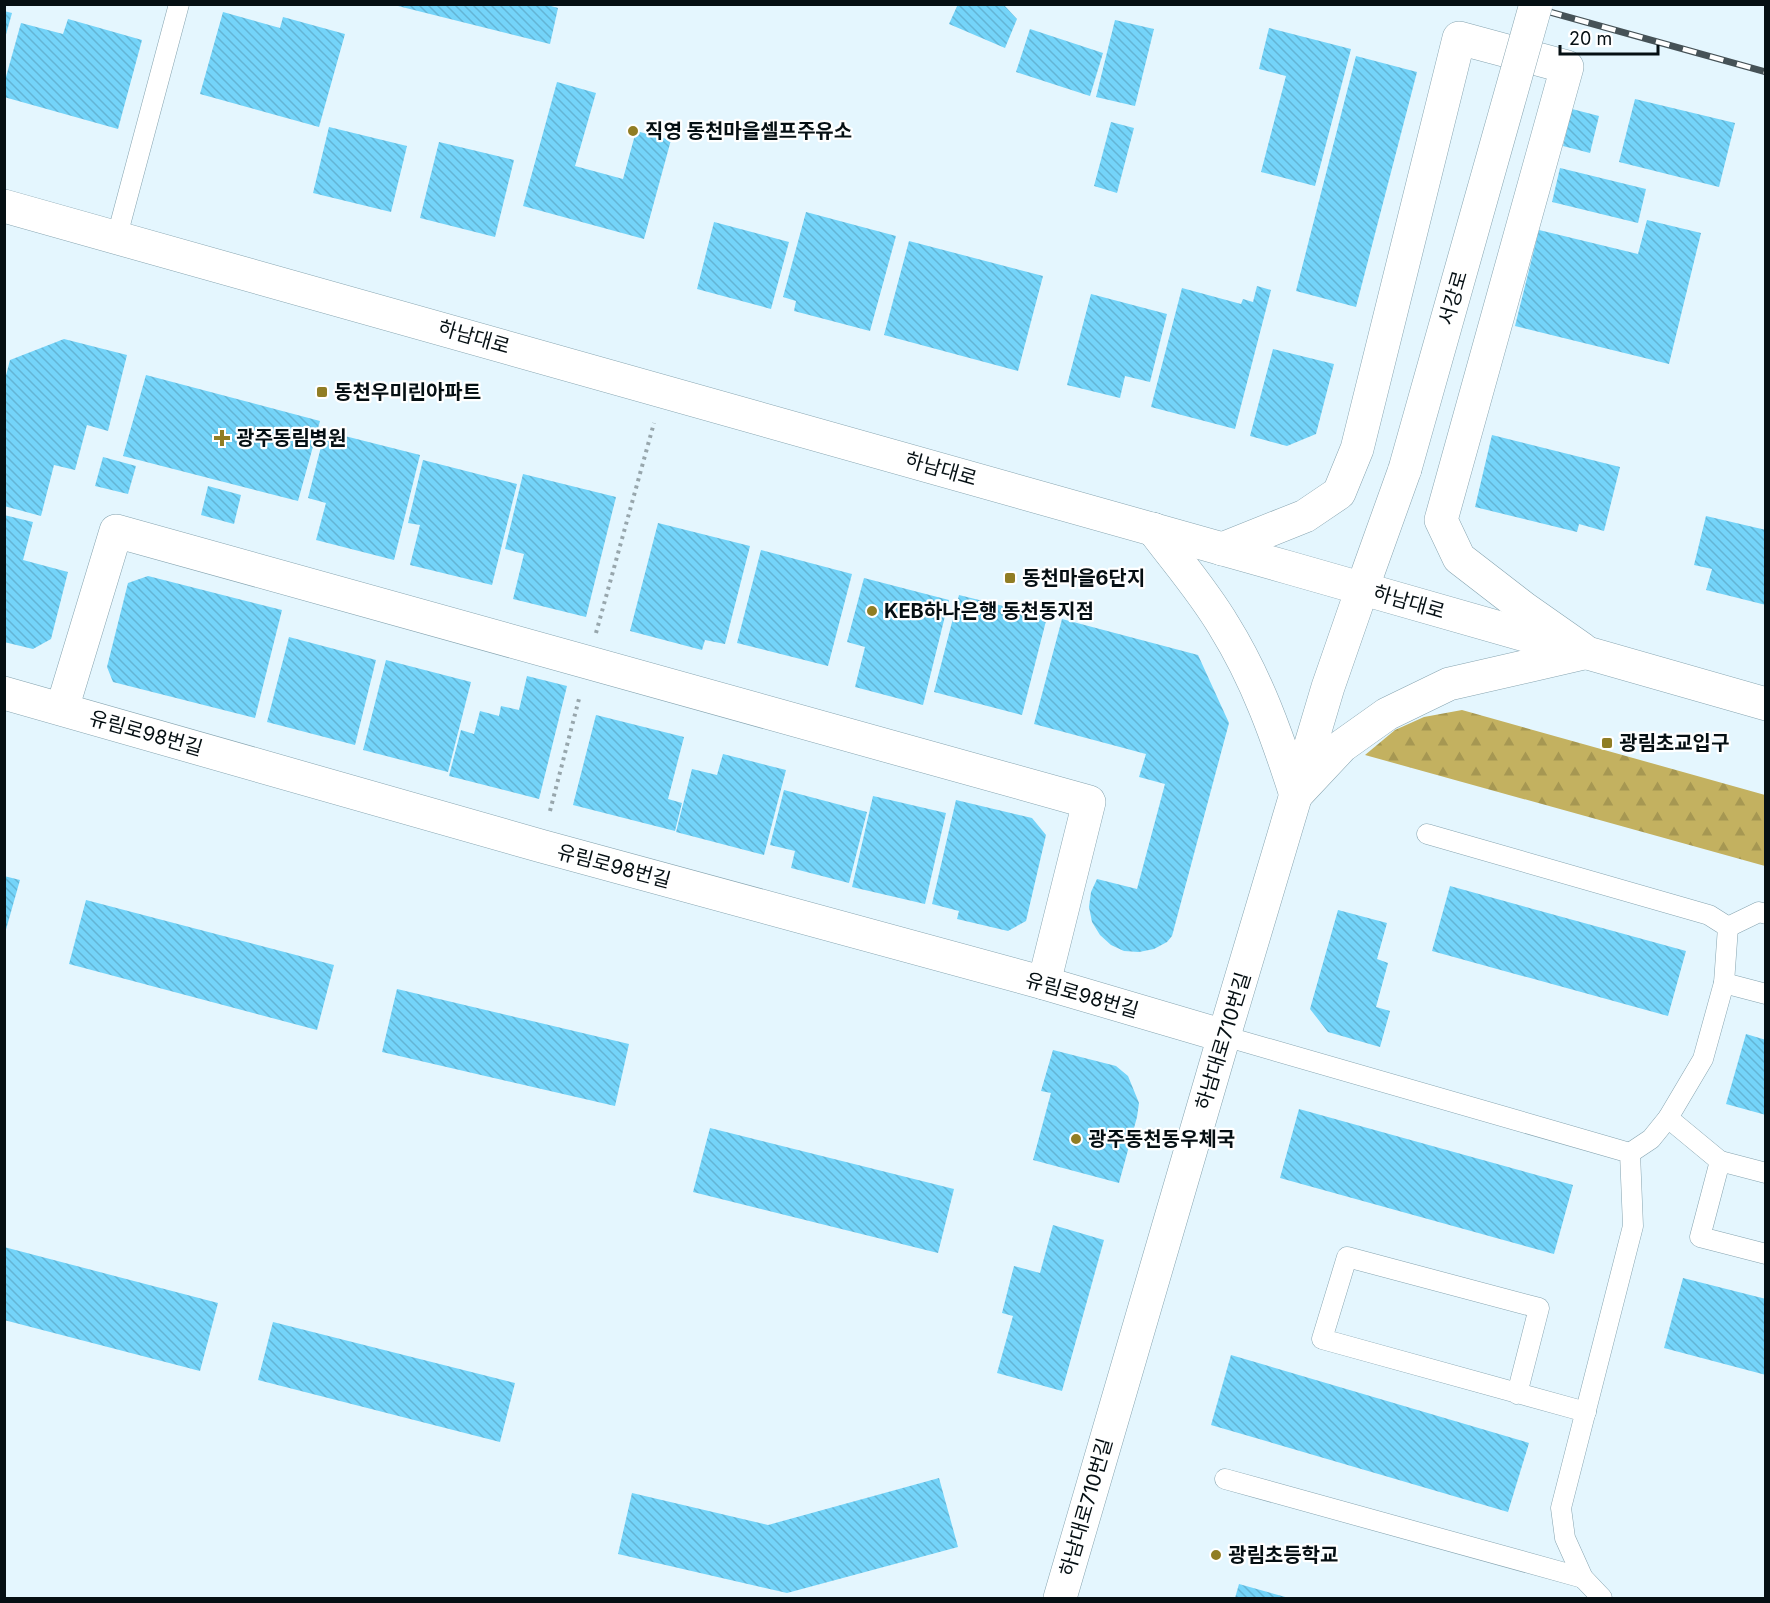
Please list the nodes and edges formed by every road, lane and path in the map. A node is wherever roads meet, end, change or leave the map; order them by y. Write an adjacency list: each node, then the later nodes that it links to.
1 (179, 4): 4 (lane)
2 (1536, 4): 8 (street, 서강로, bridge)
3 (6, 210): 4 (street, 하남대로)
4 (117, 236): 5 (street, 하남대로)
5 (662, 391): 6 (street, 하남대로); 10 (path)
6 (1153, 529): 7 (street, 하남대로); 14 (street)
7 (1222, 549): 8 (street, 하남대로); 9 (street)
8 (1362, 589): 9 (street, 하남대로); 14 (street, 하남대로710번길)
9 (1586, 652): 12 (street, 하남대로); 14 (street)
10 (588, 663): 13 (street); 15 (path); 19 (street)
11 (4, 693): 13 (street, 유림로98번길)
12 (1766, 704)
13 (62, 709): 19 (street, 유림로98번길)
14 (1296, 795): 22 (street, 하남대로710번길)
15 (550, 811)
16 (1427, 834): 18 (lane)
17 (1766, 914): 18 (lane)
18 (1728, 927): 20 (lane)
19 (1044, 983): 22 (street, 유림로98번길)
20 (1724, 983): 21 (lane); 23 (lane)
21 (1766, 994)
22 (1224, 1036): 24 (lane); 32 (street, 하남대로710번길)
23 (1668, 1118): 24 (lane); 25 (lane)
24 (1630, 1153): 29 (lane)
25 (1720, 1161): 26 (lane); 27 (lane)
26 (1766, 1173)
27 (1766, 1254)
28 (1517, 1394): 28 (lane); 29 (lane)
29 (1586, 1412): 31 (lane)
30 (1225, 1479): 31 (lane)
31 (1583, 1578): 33 (lane)
32 (1060, 1599)
33 (1602, 1599)

